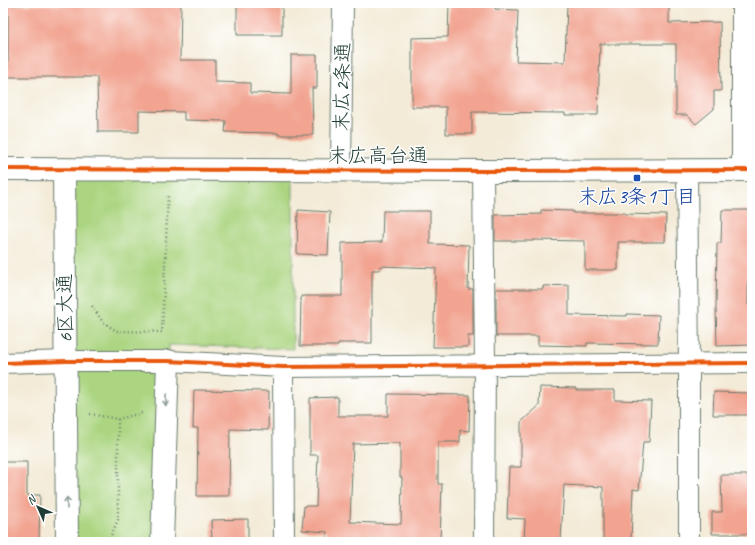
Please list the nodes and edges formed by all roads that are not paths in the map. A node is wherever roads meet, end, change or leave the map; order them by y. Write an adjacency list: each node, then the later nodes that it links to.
1 (343, 3): 5 (street, 末広2条通)
2 (742, 3): 7 (street)
3 (3, 169): 4 (street, 末広高台通)
4 (64, 169): 5 (street, 末広高台通); 9 (street, 6区大通)
5 (341, 170): 8 (street, 末広高台通)
6 (687, 170): 7 (street, 末広高台通); 8 (street, 末広高台通); 14 (street)
7 (747, 170)
8 (482, 171): 13 (street)
9 (66, 361): 10 (street); 11 (street); 16 (street, 6区大通, one-way to 9)
10 (168, 361): 15 (street); 17 (street, one-way to 17)
11 (3, 363)
12 (752, 363): 14 (street)
13 (485, 364): 14 (street); 15 (street); 19 (street)
14 (689, 364): 20 (street)
15 (283, 367): 18 (street)
16 (67, 542)
17 (162, 542)
18 (284, 542)
19 (484, 542)
20 (689, 542)

